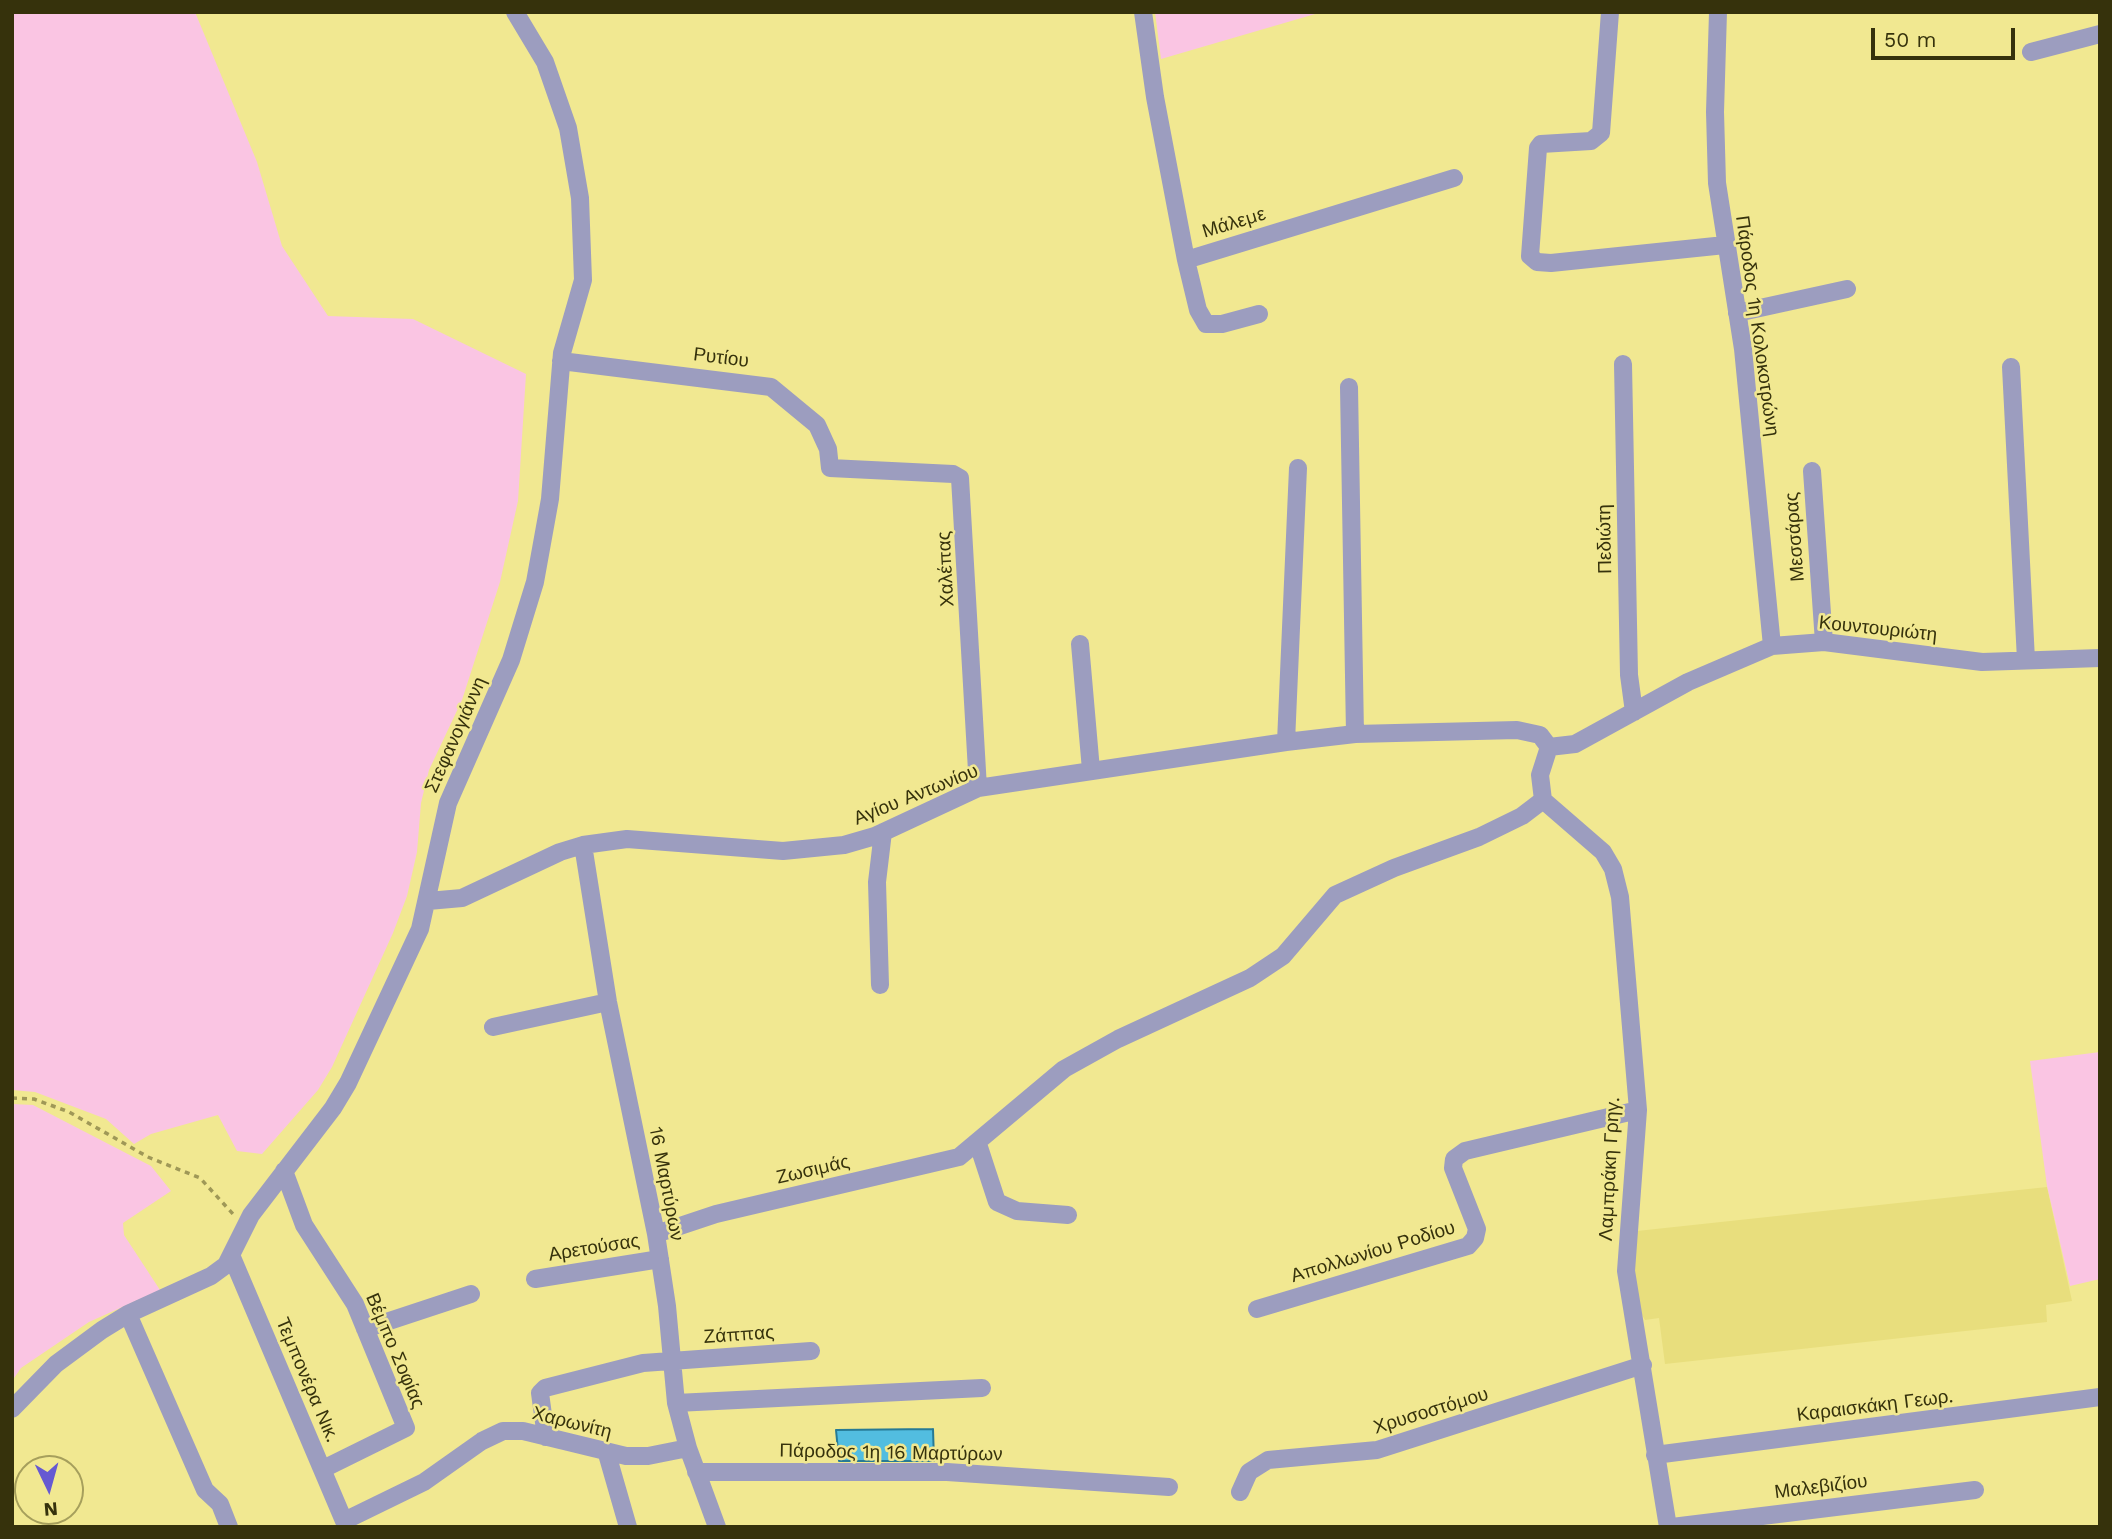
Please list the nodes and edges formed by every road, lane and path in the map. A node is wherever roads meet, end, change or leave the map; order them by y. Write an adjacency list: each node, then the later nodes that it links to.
1 (515, 12): 13 (street, Στεφανογιάννη)
2 (1143, 12): 9 (street, Μάλεμε)
3 (1610, 12): 8 (street)
4 (1718, 12): 8 (street, Πάροδος 1η Κολοκοτρώνη)
5 (2100, 34): 6 (street)
6 (2031, 52)
7 (1454, 178): 9 (street, Μάλεμε)
8 (1725, 245): 11 (street, Πάροδος 1η Κολοκοτρώνη)
9 (1186, 260): 12 (street)
10 (1847, 289): 11 (street)
11 (1737, 313): 22 (street, Πάροδος 1η Κολοκοτρώνη)
12 (1259, 314)
13 (561, 361): 17 (street, Ρυτίου); 34 (street, Στεφανογιάννη)
14 (1623, 364): 25 (street, Πεδιώτη)
15 (2011, 367): 24 (street)
16 (1349, 387): 26 (street)
17 (830, 468): 30 (street, Χαλέπας)
18 (1298, 468): 27 (street)
19 (1812, 471): 20 (street, Μεσσάρας)
20 (1824, 642): 22 (street, Κουντουριώτη); 24 (street, Κουντουριώτη)
21 (1080, 644): 29 (street)
22 (1772, 646): 25 (street, Κουντουριώτη)
23 (2100, 658): 24 (street, Κουντουριώτη)
24 (2026, 660)
25 (1634, 712): 28 (street, Κουντουριώτη)
26 (1355, 734): 27 (street, Αγίου Αντωνίου); 28 (street, Αγίου Αντωνίου)
27 (1286, 742): 29 (street, Αγίου Αντωνίου)
28 (1549, 747): 31 (street)
29 (1091, 770): 30 (street, Αγίου Αντωνίου)
30 (978, 788): 32 (street, Αγίου Αντωνίου)
31 (1543, 800): 39 (street, Λαμπράκη Γρηγ.); 40 (street, Ζωσιμάς)
32 (883, 832): 33 (street, Αγίου Αντωνίου); 35 (street)
33 (583, 845): 34 (street, Αγίου Αντωνίου); 36 (street, 16 Μαρτύρων)
34 (428, 901): 41 (street, Στεφανογιάννη)
35 (880, 985)
36 (608, 1002): 37 (street); 44 (street, 16 Μαρτύρων)
37 (493, 1027)
38 (12, 1098): 43 (path)
39 (1637, 1110): 49 (street, Απολλωνίου Ροδίου); 54 (street, Λαμπράκη Γρηγ.)
40 (978, 1144): 42 (street); 44 (street, Ζωσιμάς)
41 (284, 1171): 43 (street, Στεφανογιάννη); 51 (street, Βέμπο Σοφίας)
42 (1068, 1215)
43 (244, 1226): 45 (street, Στεφανογιάννη)
44 (656, 1234): 46 (street, 16 Μαρτύρων)
45 (231, 1255): 50 (street, Στεφανογιάννη); 63 (street, Τεμπονέρα Νικ.)
46 (660, 1259): 47 (street, Αρετούσας); 53 (street, 16 Μαρτύρων)
47 (535, 1279)
48 (471, 1294): 51 (street)
49 (1257, 1309)
50 (128, 1314): 58 (street, Στεφανογιάννη); 69 (street)
51 (365, 1329): 63 (street, Βέμπο Σοφίας)
52 (811, 1351): 53 (street, Ζάππας)
53 (670, 1360): 57 (street, 16 Μαρτύρων); 59 (street, Ζάππας)
54 (1643, 1365): 62 (street, Λαμπράκη Γρηγ.); 67 (street, Χρυσοστόμου)
55 (982, 1388): 57 (street)
56 (2099, 1401): 62 (street, Καραισκάκη Γεωρ.)
57 (676, 1403): 60 (street, 16 Μαρτύρων)
58 (12, 1409)
59 (546, 1437): 61 (street, Χαρωνίτη); 68 (street, Χαρωνίτη)
60 (688, 1448): 61 (street, Χαρωνίτη); 64 (street, 16 Μαρτύρων)
61 (607, 1454): 70 (street)
62 (1655, 1455): 72 (street, Λαμπράκη Γρηγ.)
63 (323, 1469): 68 (street, Τεμπονέρα Νικ.)
64 (696, 1472): 65 (street, Πάροδος 1η 16 Μαρτύρων); 71 (street, 16 Μαρτύρων)
65 (1169, 1487)
66 (1975, 1490): 72 (street, Μαλεβιζίου)
67 (1240, 1492)
68 (341, 1525)
69 (229, 1527)
70 (628, 1527)
71 (717, 1527)
72 (1670, 1527)

